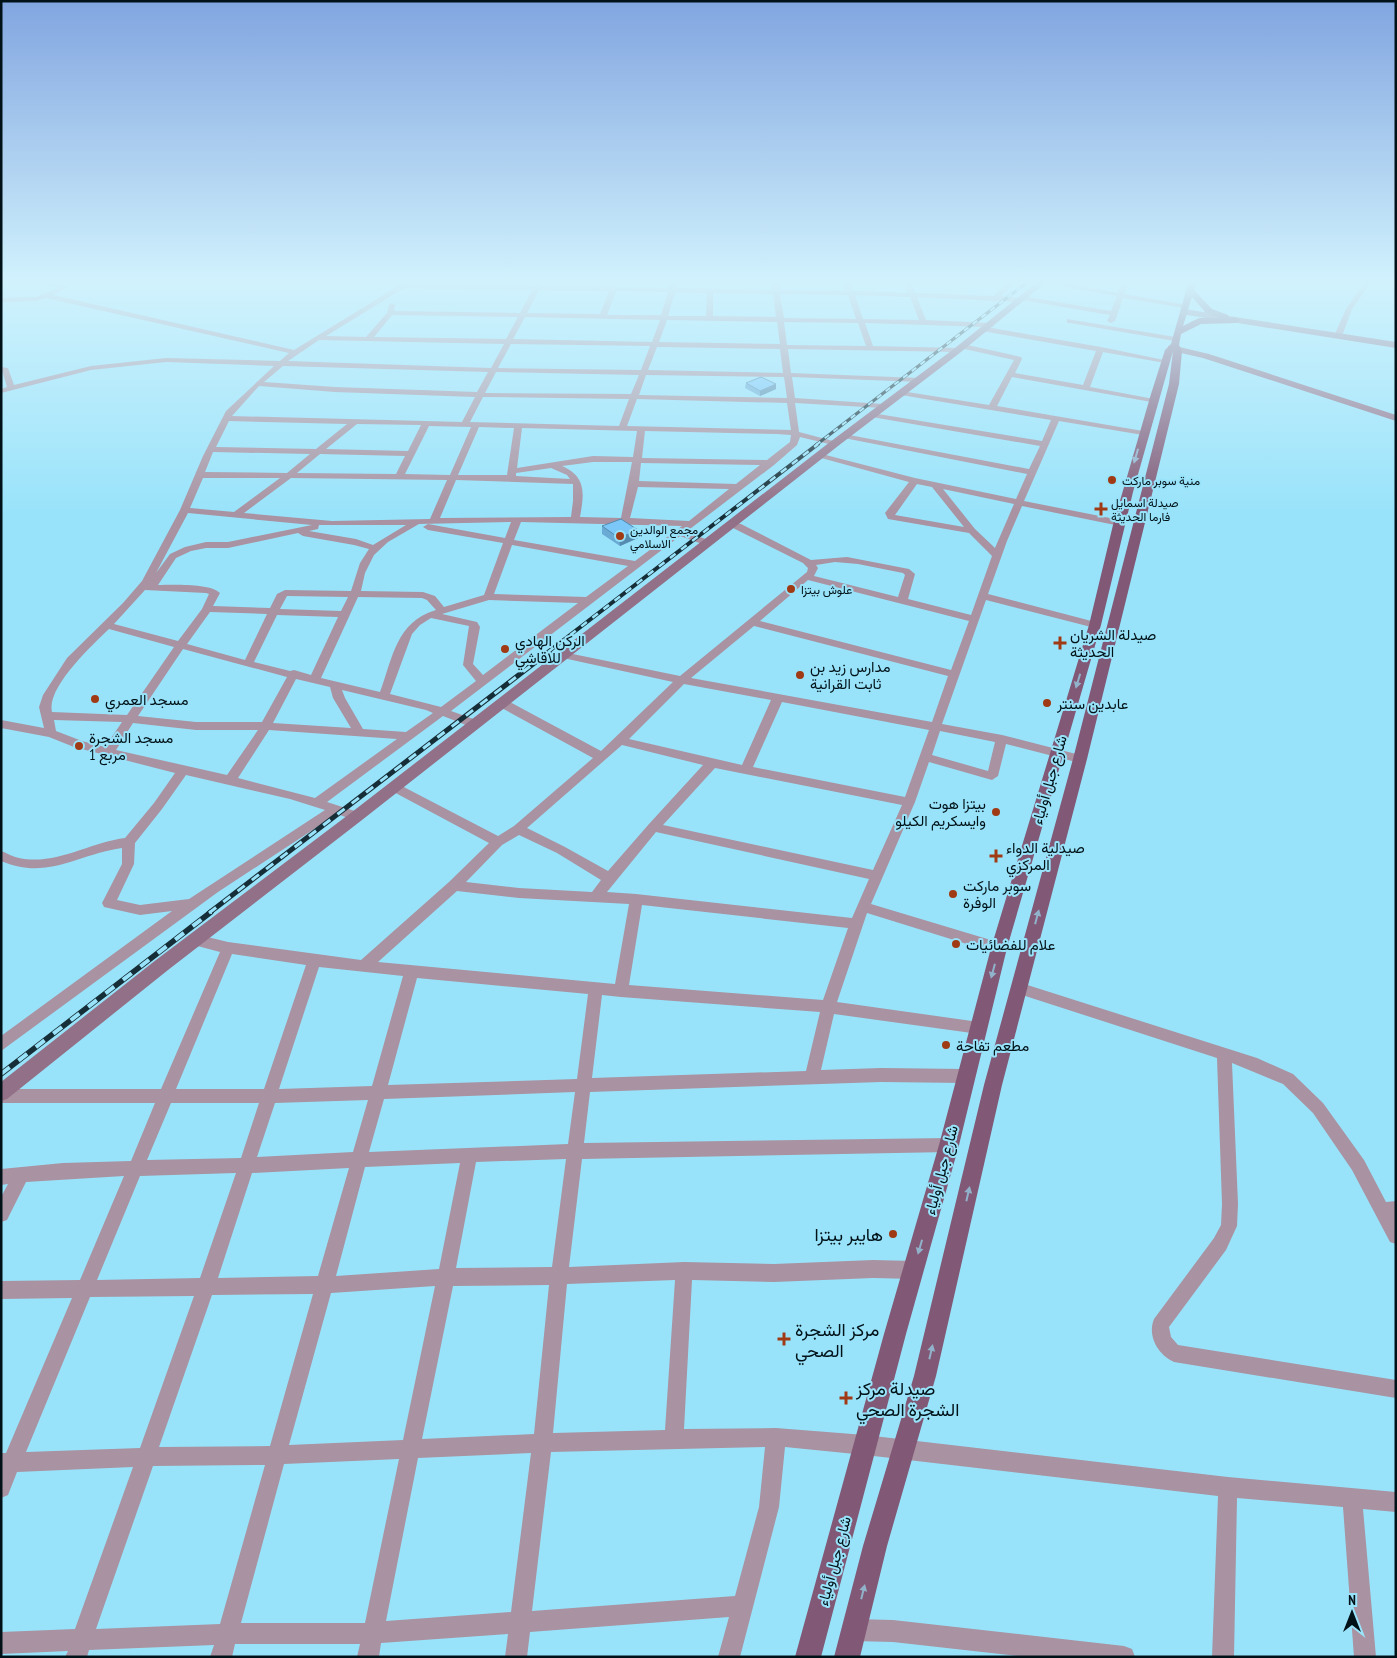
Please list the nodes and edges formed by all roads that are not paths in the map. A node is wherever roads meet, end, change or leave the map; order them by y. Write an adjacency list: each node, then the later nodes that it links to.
1 (288, 357): 11 (street)
2 (499, 357): 13 (street)
3 (649, 357): 14 (street)
4 (785, 357): 16 (street)
5 (948, 357): 17 (street)
6 (1013, 357): 15 (street)
7 (1098, 357): 20 (street)
8 (1169, 357): 26 (main road, شارع جبل أولياء)
9 (1173, 357): 127 (main road, شارع جبل أولياء)
10 (1210, 357): 32 (street)
11 (280, 364): 13 (street); 18 (street); 19 (street)
12 (1, 369): 19 (street)
13 (492, 370): 14 (street); 23 (street)
14 (643, 373): 16 (street); 24 (street)
15 (1010, 374): 20 (street); 28 (street)
16 (789, 375): 17 (street); 25 (street)
17 (920, 380): 22 (street)
18 (257, 384): 23 (street); 30 (street)
19 (11, 387): 21 (street)
20 (1086, 387): 26 (street)
21 (1, 391)
22 (900, 393): 27 (street); 28 (street)
23 (481, 394): 24 (street); 35 (street)
24 (634, 397): 25 (street); 38 (street)
25 (791, 401): 27 (street); 40 (street)
26 (1154, 401): 41 (main road, شارع جبل أولياء)
27 (883, 406): 29 (street)
28 (992, 408): 31 (street)
29 (872, 415): 42 (street); 43 (street)
30 (226, 418): 33 (street); 44 (street)
31 (1056, 418): 41 (street); 43 (street)
32 (1396, 418)
33 (354, 422): 34 (street); 45 (street)
34 (426, 424): 35 (street); 46 (street)
35 (464, 425): 36 (street)
36 (475, 426): 37 (street); 56 (street)
37 (518, 426): 38 (street); 52 (street)
38 (622, 429): 39 (street)
39 (641, 430): 40 (street); 48 (street)
40 (795, 433): 42 (street); 49 (street)
41 (1143, 433): 70 (main road, شارع جبل أولياء, one-way to 70)
42 (839, 440): 47 (street); 51 (street)
43 (1044, 444): 51 (street)
44 (211, 449): 45 (street); 53 (street)
45 (318, 452): 46 (street); 54 (street)
46 (411, 454): 55 (street)
47 (818, 456): 57 (street); 73 (street)
48 (637, 459): 49 (street); 50 (street); 59 (street)
49 (770, 463): 61 (street)
50 (552, 465): 52 (street); 58 (street)
51 (1031, 472): 62 (street)
52 (512, 474): 56 (street); 58 (street)
53 (200, 475): 54 (street); 63 (street)
54 (290, 475): 55 (street); 64 (street)
55 (399, 477): 56 (street)
56 (454, 479): 67 (street)
57 (915, 481): 60 (street); 74 (street)
58 (577, 482): 66 (street)
59 (634, 484): 61 (street); 68 (street)
60 (935, 485): 62 (street); 74 (street)
61 (737, 487): 72 (street)
62 (1020, 502): 70 (street); 80 (street)
63 (185, 510): 64 (street); 84 (street)
64 (237, 514): 71 (street)
65 (517, 519): 66 (street); 67 (street); 77 (street)
66 (575, 520): 68 (street)
67 (434, 521): 69 (street)
68 (625, 521): 72 (street)
69 (418, 523): 71 (street); 77 (street); 79 (street)
70 (1120, 523): 98 (main road, شارع جبل أولياء)
71 (332, 524): 75 (street)
72 (691, 524): 76 (street)
73 (732, 524): 78 (street); 81 (street)
74 (972, 531): 80 (street)
75 (291, 532): 79 (street); 84 (street)
76 (680, 533): 78 (street); 82 (street)
77 (509, 542): 82 (street); 87 (street)
78 (708, 543): 100 (street)
79 (374, 548): 85 (street)
80 (997, 555): 86 (street)
81 (810, 563): 83 (street); 89 (street)
82 (635, 564): 88 (street)
83 (808, 577): 89 (street); 96 (street)
84 (146, 587): 90 (street); 97 (street)
85 (353, 594): 91 (street); 92 (street); 93 (street)
86 (982, 596): 95 (street); 98 (street)
87 (488, 597): 88 (street); 91 (street)
88 (588, 600): 106 (street)
89 (902, 601): 95 (street)
90 (207, 609): 92 (street); 99 (street)
91 (442, 611): 94 (street)
92 (273, 612): 93 (street); 101 (street)
93 (343, 614): 104 (street)
94 (430, 615): 106 (street); 108 (street)
95 (974, 619): 103 (street)
96 (752, 622): 103 (street); 105 (street)
97 (106, 625): 99 (street); 112 (street)
98 (1095, 625): 124 (main road, شارع جبل أولياء, one-way to 124)
99 (181, 646): 101 (street); 113 (street)
100 (563, 655): 105 (street); 110 (street)
101 (248, 664): 102 (street)
102 (294, 673): 104 (street); 116 (street)
103 (954, 674): 117 (street)
104 (315, 678): 107 (street)
105 (682, 680): 109 (street); 122 (street)
106 (482, 681): 111 (street)
107 (334, 683): 108 (street); 118 (street)
108 (384, 695): 111 (street)
109 (778, 698): 117 (street); 129 (street)
110 (502, 703): 115 (street); 125 (street)
111 (443, 711): 115 (street); 120 (street)
112 (47, 716): 113 (street); 119 (street)
113 (131, 720): 116 (street); 123 (street)
114 (1, 724): 119 (street)
115 (475, 724): 132 (street)
116 (266, 726): 118 (street); 131 (street)
117 (937, 726): 121 (street); 126 (street)
118 (360, 732): 120 (street)
119 (51, 734): 123 (street)
120 (408, 736): 134 (street)
121 (1002, 739): 124 (street); 126 (street)
122 (620, 741): 125 (street); 128 (street)
123 (109, 751): 130 (street)
124 (1057, 752): 127 (street); 152 (main road, شارع جبل أولياء)
125 (600, 756): 138 (street)
126 (925, 757): 133 (street)
127 (1080, 760): 156 (main road, شارع جبل أولياء, one-way to 127)
128 (712, 763): 129 (street); 137 (street)
129 (746, 769): 133 (street)
130 (182, 771): 131 (street); 139 (street)
131 (230, 780): 134 (street)
132 (394, 787): 136 (street); 140 (street)
133 (909, 802): 142 (street)
134 (318, 803): 135 (street)
135 (336, 809): 136 (street); 147 (street)
136 (357, 816): 150 (street)
137 (653, 827): 142 (street); 143 (street)
138 (518, 829): 140 (street); 143 (street)
139 (129, 842): 141 (street); 147 (street)
140 (498, 842): 144 (street)
141 (1, 856)
142 (878, 876): 148 (street)
143 (609, 878): 145 (street)
144 (454, 886): 145 (street); 154 (street)
145 (595, 898): 146 (street)
146 (636, 899): 149 (street); 158 (street)
147 (191, 904): 161 (street)
148 (864, 907): 149 (street); 152 (street)
149 (856, 924): 159 (street)
150 (195, 940): 151 (street); 166 (street)
151 (228, 948): 153 (street); 170 (street)
152 (999, 948): 160 (main road, شارع جبل أولياء, one-way to 160)
153 (314, 961): 154 (street); 169 (street)
154 (364, 966): 155 (street)
155 (412, 970): 157 (street); 167 (street)
156 (1018, 988): 162 (street); 196 (main road, شارع جبل أولياء, one-way to 156)
157 (596, 989): 158 (street); 165 (street)
158 (621, 991): 159 (street)
159 (828, 1007): 160 (street); 164 (street)
160 (979, 1028): 163 (main road, شارع جبل أولياء)
161 (1, 1044)
162 (1224, 1054): 179 (street); 190 (street)
163 (965, 1076): 164 (street); 171 (main road, شارع جبل أولياء)
164 (812, 1078): 165 (street)
165 (584, 1085): 167 (street); 172 (street)
166 (1, 1092)
167 (379, 1092): 169 (street); 174 (street)
168 (1, 1096): 170 (street)
169 (270, 1096): 170 (street); 175 (street)
170 (166, 1097): 176 (street)
171 (949, 1144): 172 (street); 182 (main road, شارع جبل أولياء, one-way to 182)
172 (576, 1150): 173 (street); 184 (street)
173 (469, 1156): 174 (street); 185 (street)
174 (359, 1158): 175 (street); 186 (street)
175 (247, 1165): 176 (street); 187 (street)
176 (135, 1167): 177 (street); 188 (street)
177 (22, 1174): 178 (street); 180 (street)
178 (1, 1177)
179 (1389, 1209): 181 (street)
180 (1, 1214)
181 (1396, 1236)
182 (914, 1270): 183 (street); 194 (main road, شارع جبل أولياء)
183 (684, 1271): 184 (street); 192 (street)
184 (559, 1276): 185 (street); 193 (street)
185 (446, 1277): 186 (street); 195 (street)
186 (324, 1285): 187 (street); 197 (street)
187 (206, 1287): 188 (street); 198 (street)
188 (84, 1289): 189 (street); 199 (street)
189 (1, 1290)
190 (1396, 1389)
191 (776, 1437): 192 (street); 194 (street); 204 (street)
192 (674, 1439): 193 (street)
193 (542, 1444): 195 (street); 205 (street)
194 (865, 1445): 196 (street); 215 (main road, شارع جبل أولياء)
195 (409, 1450): 197 (street); 207 (street)
196 (902, 1450): 200 (street); 206 (main road, شارع جبل أولياء, one-way to 196)
197 (278, 1456): 198 (street); 208 (street)
198 (146, 1457): 199 (street); 210 (street)
199 (6, 1463): 201 (street)
200 (1228, 1487): 202 (street); 218 (street)
201 (1, 1488)
202 (1352, 1498): 203 (street); 219 (street)
203 (1396, 1502)
204 (742, 1606): 205 (street); 214 (street)
205 (520, 1622): 207 (street); 213 (street)
206 (853, 1630): 216 (main road, شارع جبل أولياء); 217 (street)
207 (372, 1633): 208 (street); 212 (street)
208 (227, 1634): 210 (street); 211 (street)
209 (1, 1643): 210 (street)
210 (79, 1648)
211 (221, 1657)
212 (368, 1657)
213 (516, 1657)
214 (729, 1657)
215 (808, 1657)
216 (847, 1657)
217 (1124, 1657)
218 (1223, 1657)
219 (1365, 1657)

